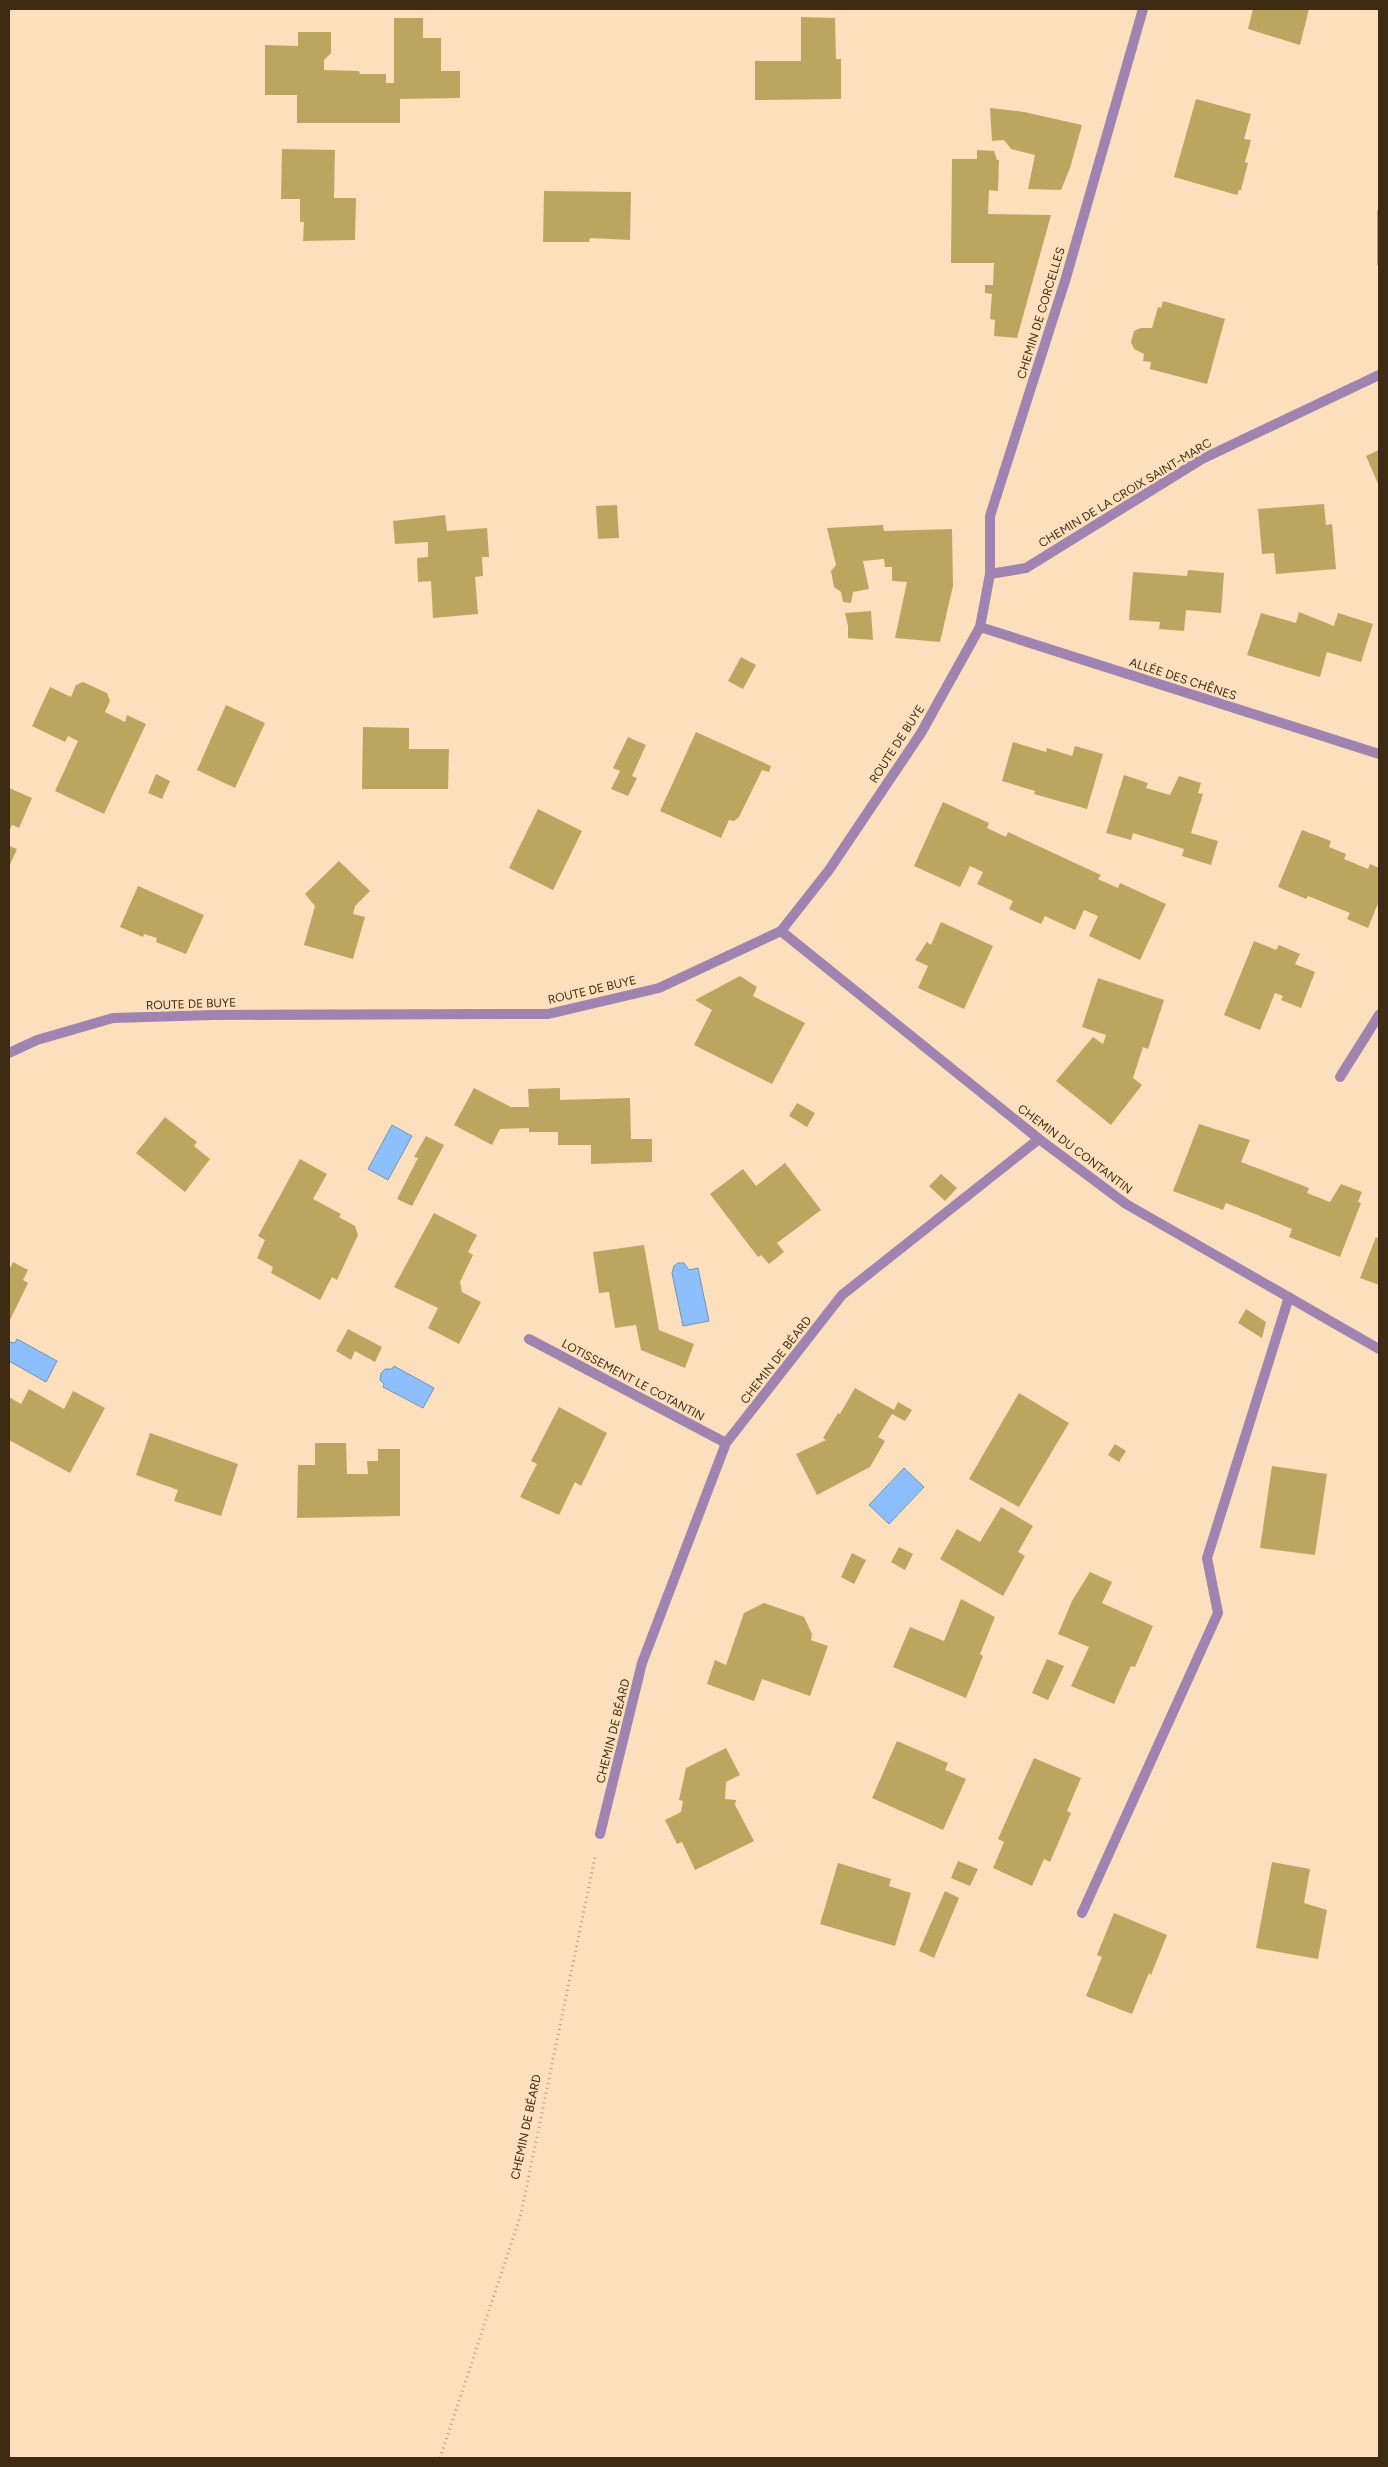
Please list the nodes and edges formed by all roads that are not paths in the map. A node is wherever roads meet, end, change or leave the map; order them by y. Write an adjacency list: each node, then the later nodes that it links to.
1 (1143, 9): 3 (street, CHEMIN DE CORCELLES)
2 (1379, 375): 3 (street, CHEMIN DE LA CROIX SAINT-MARC)
3 (990, 574): 4 (street, CHEMIN DE CORCELLES)
4 (980, 627): 5 (street, ALLÉE DES CHÊNES); 6 (street, ROUTE DE BUYE)
5 (1379, 754)
6 (781, 931): 8 (street, ROUTE DE BUYE); 10 (street, CHEMIN DU CONTANTIN)
7 (1379, 1015): 9 (street)
8 (9, 1053)
9 (1340, 1077)
10 (1040, 1139): 11 (street, CHEMIN DU CONTANTIN); 14 (street, CHEMIN DE BÉARD)
11 (1289, 1297): 13 (street, CHEMIN DU CONTANTIN); 16 (street)
12 (529, 1339): 14 (street, LOTISSEMENT LE COTANTIN)
13 (1379, 1349)
14 (726, 1442): 15 (street, CHEMIN DE BÉARD)
15 (600, 1834)
16 (1082, 1913)

